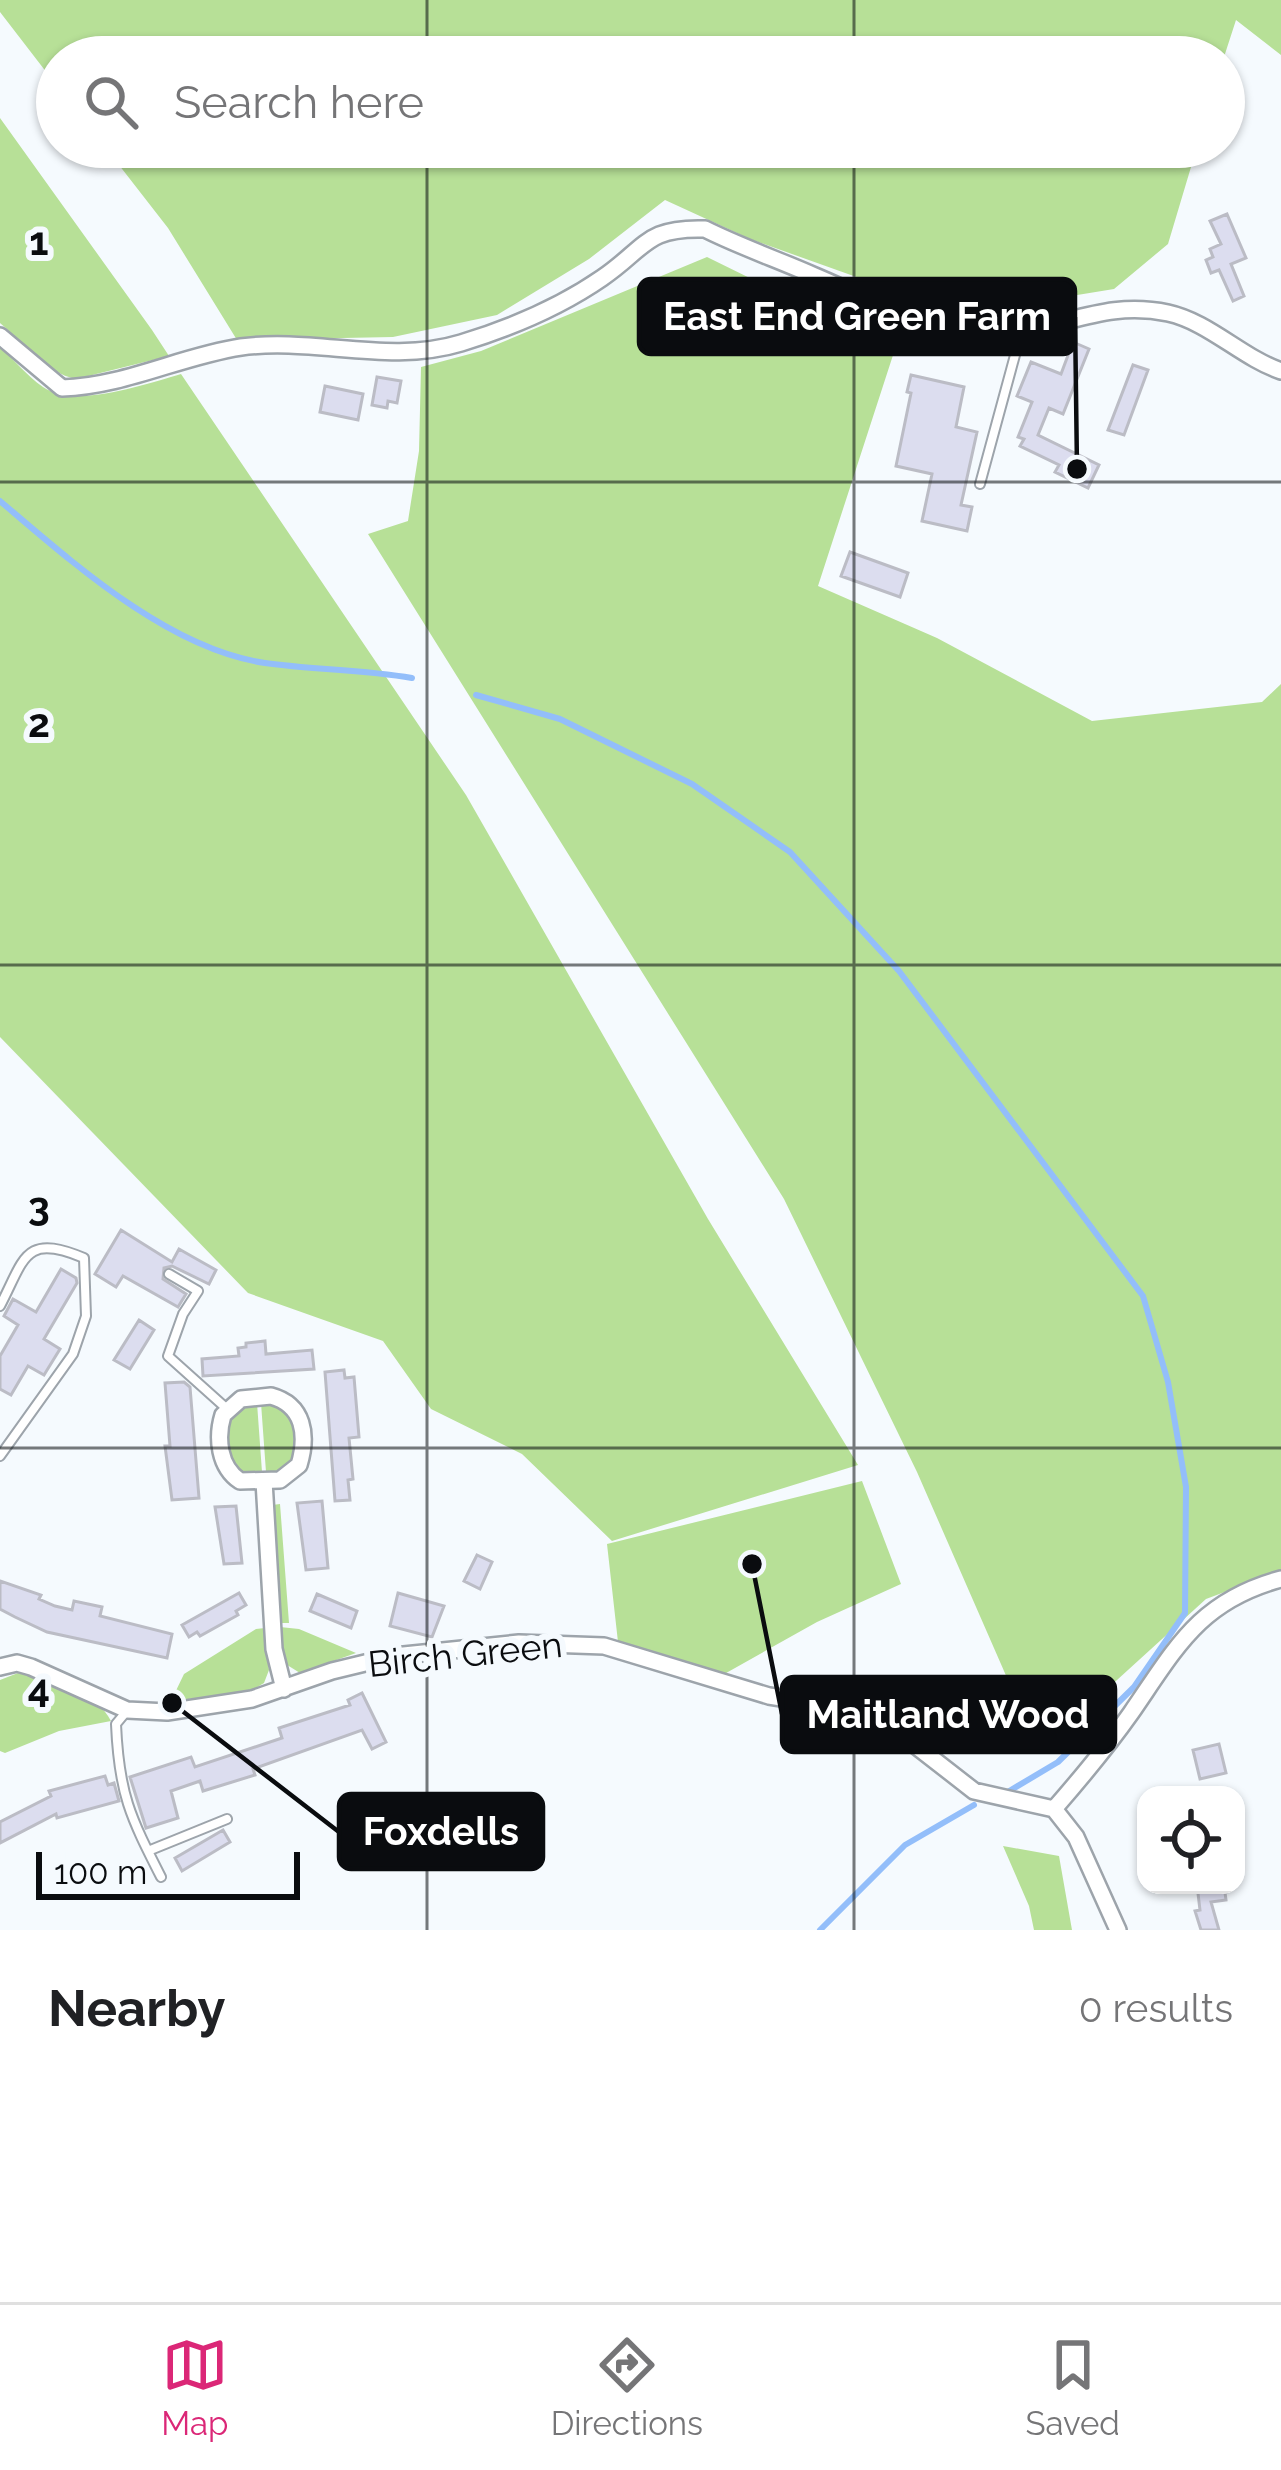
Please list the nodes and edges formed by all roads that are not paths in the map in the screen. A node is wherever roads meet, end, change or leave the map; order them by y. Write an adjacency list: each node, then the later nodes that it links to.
1 (1022, 331): 2 (street); 3 (street); 4 (lane)
2 (0, 336)
3 (1281, 371)
4 (980, 484)
5 (170, 1274): 7 (lane)
6 (0, 1306): 8 (lane)
7 (226, 1408): 9 (street); 9 (street)
8 (0, 1456)
9 (264, 1481): 12 (street)
10 (1281, 1579): 14 (street)
11 (0, 1666): 13 (street, Birch Green)
12 (284, 1689): 13 (street, Birch Green); 14 (street, Birch Green)
13 (127, 1711): 16 (lane)
14 (1054, 1809): 18 (street)
15 (227, 1819): 16 (lane)
16 (148, 1851): 17 (lane)
17 (161, 1877)
18 (1118, 1930)

